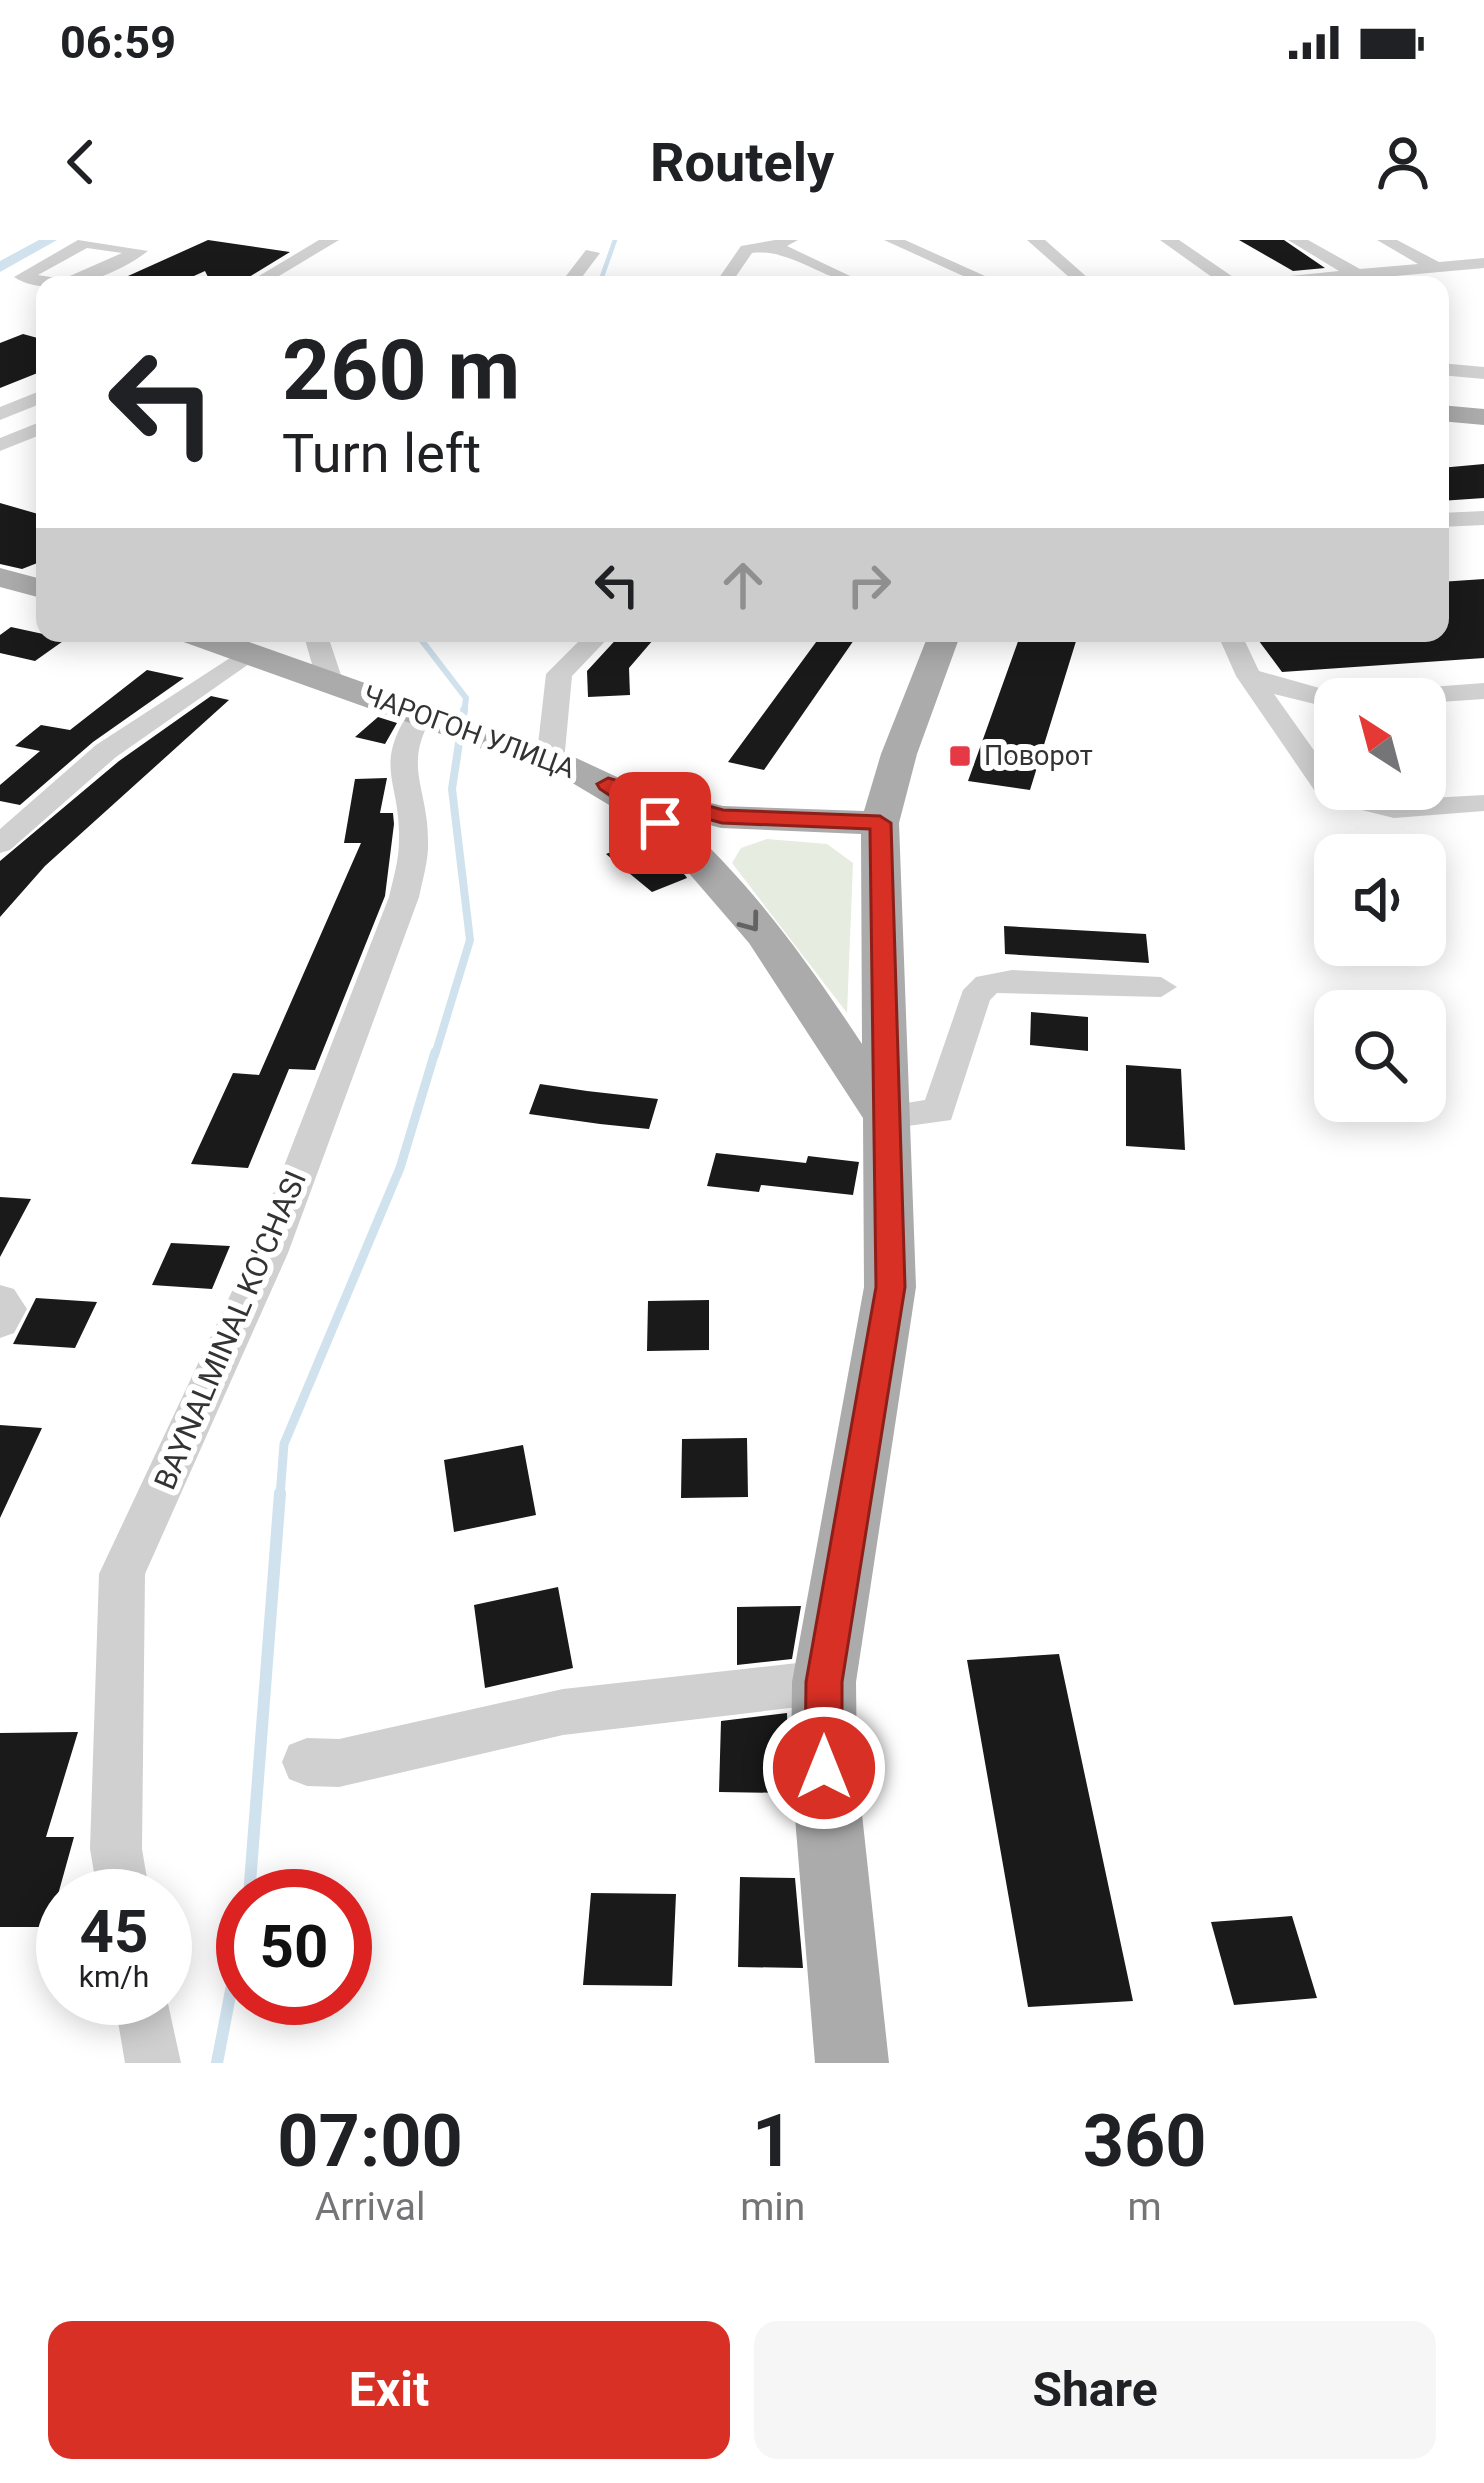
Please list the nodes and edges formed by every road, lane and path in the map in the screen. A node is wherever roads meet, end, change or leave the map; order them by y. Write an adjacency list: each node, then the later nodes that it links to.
1 (331, 240): 14 (street)
2 (892, 240): 18 (street)
3 (1035, 240): 19 (street)
4 (1168, 240): 20 (street)
5 (1296, 240): 12 (street)
6 (1385, 240): 11 (street)
7 (87, 241): 13 (street); 22 (street)
8 (782, 243): 16 (street); 17 (street)
9 (592, 253): 15 (street)
10 (1484, 263): 11 (street)
11 (1434, 266): 12 (street)
12 (1357, 274): 21 (street)
13 (85, 276)
14 (268, 276)
15 (574, 276)
16 (728, 276)
17 (844, 276)
18 (976, 276)
19 (1077, 276)
20 (1223, 276)
21 (1335, 276)
22 (36, 280)
23 (1449, 370): 24 (street)
24 (1484, 373)
25 (36, 399): 26 (street)
26 (0, 414)
27 (1449, 414): 28 (main road)
28 (1484, 417)
29 (36, 430): 30 (street)
30 (0, 445)
31 (1484, 518): 32 (street)
32 (1449, 520)
33 (0, 577): 34 (main road)
34 (36, 586)
35 (218, 642): 40 (main road, ЧАРОГОН УЛИЦА)
36 (318, 642): 42 (street)
37 (592, 642): 47 (street)
38 (942, 642): 50 (main road)
39 (1233, 642): 41 (street)
40 (250, 652): 42 (main road, ЧАРОГОН УЛИЦА); 51 (street)
41 (1249, 676): 45 (street); 49 (street)
42 (331, 682): 46 (main road, ЧАРОГОН УЛИЦА)
43 (1484, 692): 44 (street)
44 (1446, 694)
45 (1314, 698)
46 (432, 718): 47 (main road, ЧАРОГОН УЛИЦА); 58 (street, BAYNALMINAL KO'CHASI)
47 (550, 762): 48 (main road, ЧАРОГОН УЛИЦА)
48 (608, 784): 50 (main road); 53 (main road, ЧАРОГОН УЛИЦА, one-way to 53)
49 (1484, 803)
50 (880, 823): 53 (main road)
51 (0, 844)
52 (1161, 987): 53 (street)
53 (886, 1117): 56 (main road)
54 (0, 1300): 55 (street)
55 (0, 1322)
56 (824, 1682): 57 (street); 61 (main road)
57 (307, 1762)
58 (119, 1869)
59 (146, 2025): 60 (street)
60 (152, 2063)
61 (852, 2063)

